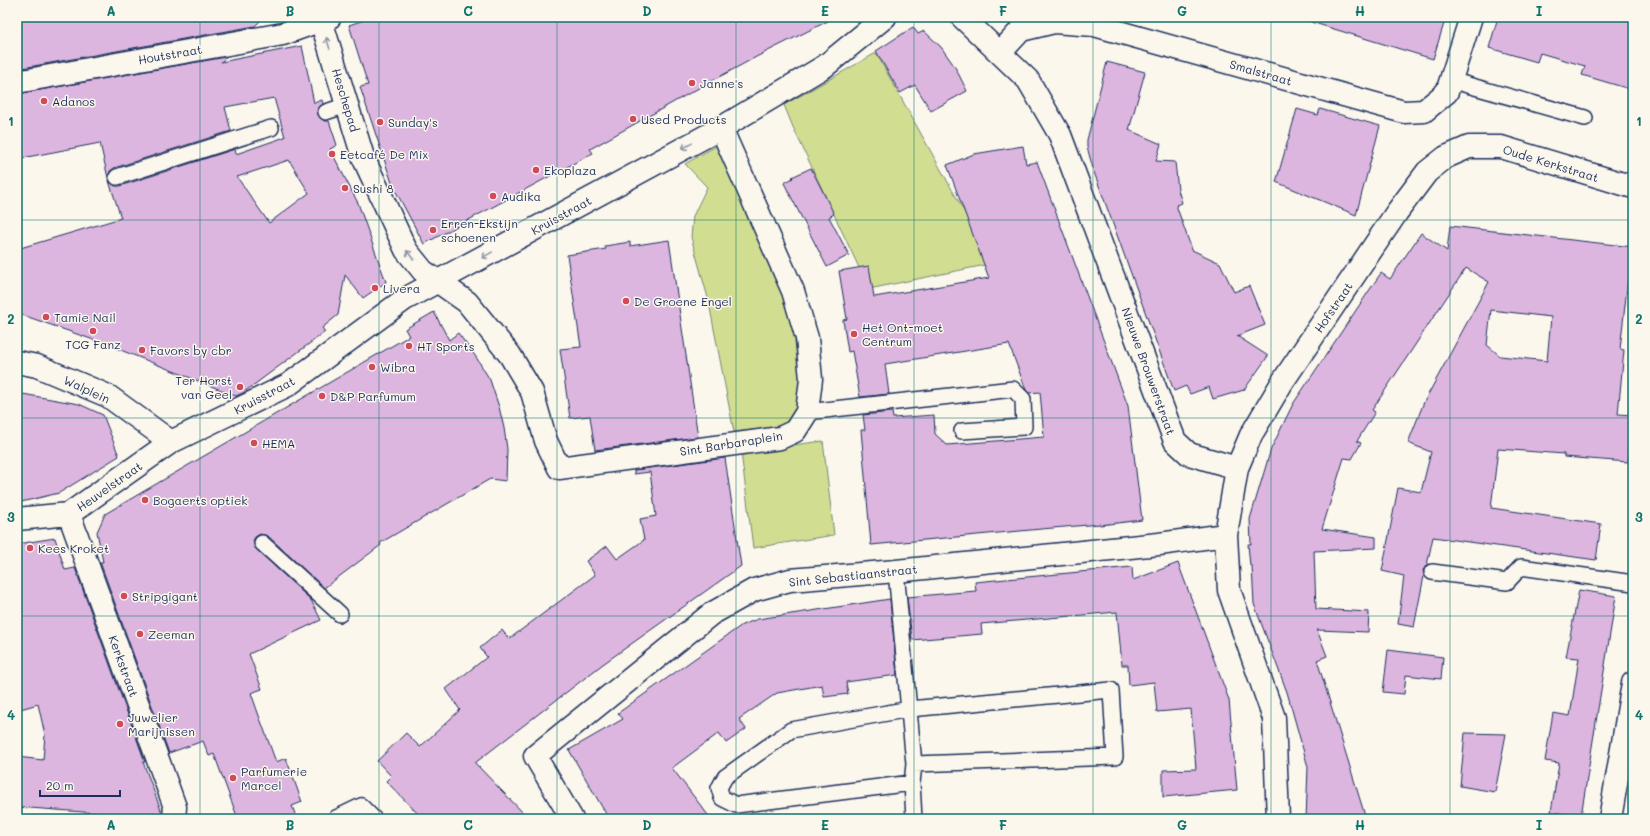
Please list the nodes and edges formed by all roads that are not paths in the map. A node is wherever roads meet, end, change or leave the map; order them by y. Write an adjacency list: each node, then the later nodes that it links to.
1 (885, 17): 12 (street, Kruisstraat)
2 (962, 17): 5 (street, Nieuwe Brouwerstraat)
3 (1471, 17): 6 (street, Smalstraat)
4 (324, 18): 7 (street, Houtstraat); 8 (street, Heschepad, one-way to 4)
5 (1000, 52): 6 (street, Smalstraat); 22 (street, Nieuwe Brouwerstraat)
6 (1450, 80): 10 (lane)
7 (17, 82)
8 (347, 105): 9 (lane); 16 (street, Heschepad, one-way to 8)
9 (326, 112)
10 (1584, 118)
11 (271, 128): 14 (lane)
12 (721, 128): 16 (street, Kruisstraat, one-way to 16); 18 (street, Sint Barbaraplein)
13 (1446, 157): 15 (street, Oude Kerkstraat); 22 (street, Hofstraat)
14 (117, 177)
15 (1633, 187)
16 (438, 282): 20 (street, Kruisstraat); 21 (street, Heschepad)
17 (17, 362): 20 (street, Walplein)
18 (807, 412): 19 (lane); 21 (street, Sint Barbaraplein)
19 (962, 431)
20 (171, 442): 23 (street, Heuvelstraat)
21 (559, 468)
22 (1237, 468): 25 (street)
23 (69, 514): 24 (street, Heuvelstraat); 35 (street, Kerkstraat)
24 (17, 519)
25 (1226, 535): 27 (street, Sint Sebastiaanstraat); 40 (street)
26 (262, 543): 30 (lane)
27 (896, 571): 32 (lane); 38 (street, Sint Sebastiaanstraat)
28 (1432, 572): 29 (lane)
29 (1633, 583)
30 (340, 614)
31 (1633, 683): 41 (street)
32 (910, 710): 33 (lane); 33 (lane); 34 (lane)
33 (914, 764): 34 (lane)
34 (912, 783): 39 (lane)
35 (174, 819)
36 (337, 819): 37 (lane)
37 (374, 819)
38 (572, 819)
39 (914, 819)
40 (1278, 819)
41 (1610, 819)

